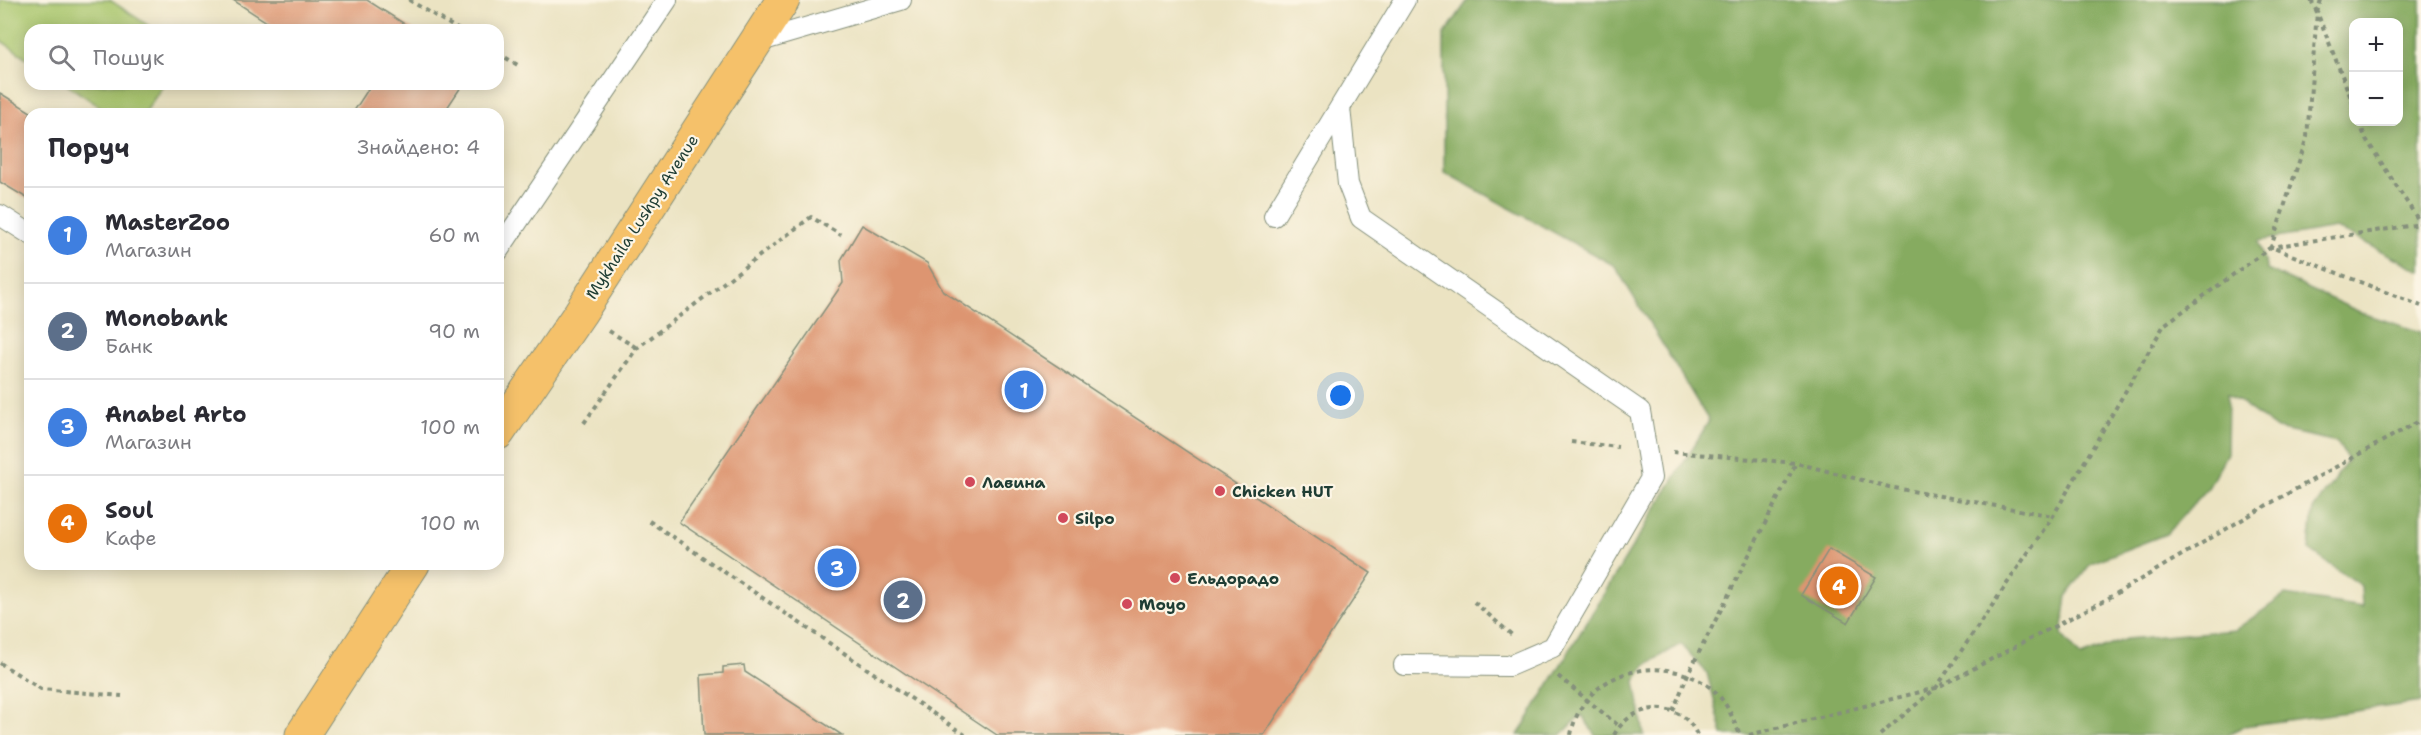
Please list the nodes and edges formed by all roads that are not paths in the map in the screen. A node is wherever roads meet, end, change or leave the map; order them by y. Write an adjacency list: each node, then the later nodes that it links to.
1 (667, 0): 10 (lane)
2 (783, 0): 5 (main road, Mykhaila Lushpy Avenue)
3 (901, 0): 5 (lane)
4 (1405, 0): 6 (lane)
5 (754, 43): 11 (main road, Mykhaila Lushpy Avenue)
6 (1340, 108): 8 (lane); 13 (lane)
7 (0, 215): 9 (lane)
8 (1274, 216)
9 (24, 230)
10 (504, 242)
11 (504, 424)
12 (409, 570): 14 (main road)
13 (1404, 665)
14 (302, 735)

